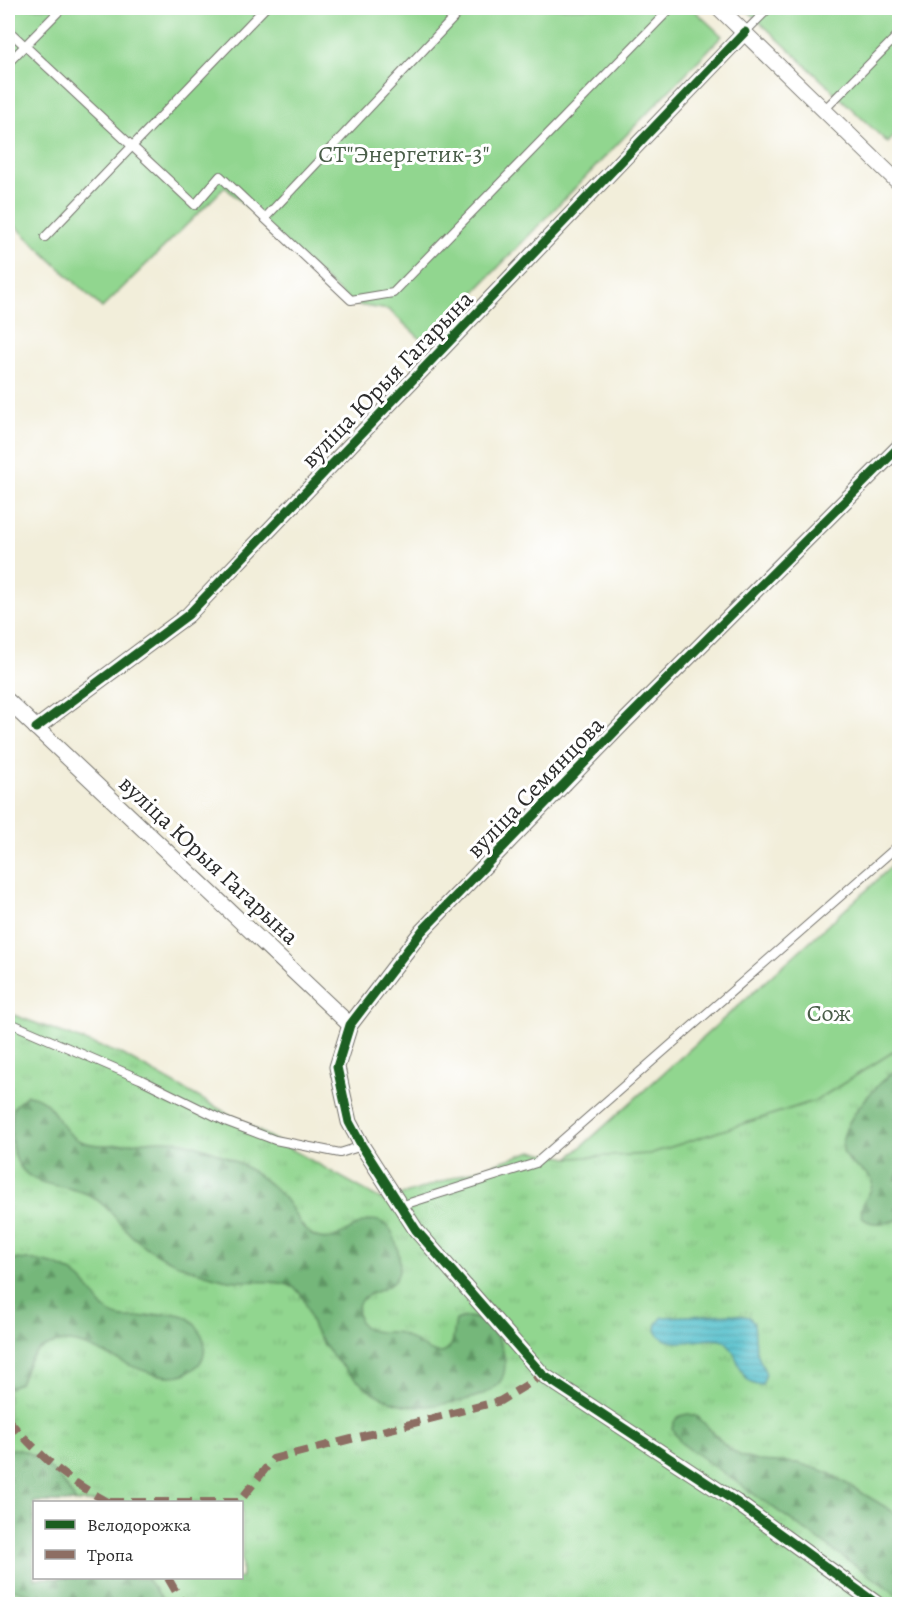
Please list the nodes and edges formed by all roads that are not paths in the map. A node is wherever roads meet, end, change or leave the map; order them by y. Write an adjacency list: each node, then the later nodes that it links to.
1 (62, 8): 10 (lane)
2 (265, 8): 13 (lane)
3 (463, 8): 15 (lane)
4 (672, 8): 15 (lane)
5 (720, 8): 8 (street)
6 (769, 8): 8 (lane)
7 (8, 30): 10 (lane)
8 (745, 32): 12 (street); 19 (street, вуліца Юрыя Гагарына)
9 (900, 33): 12 (lane)
10 (25, 45): 11 (lane); 13 (lane)
11 (8, 63)
12 (824, 110): 14 (street)
13 (132, 145): 15 (lane); 16 (lane)
14 (900, 184)
15 (265, 218)
16 (45, 237)
17 (900, 446): 22 (street, вуліца Семянцова)
18 (8, 701): 19 (street, вуліца Юрыя Гагарына)
19 (36, 728): 22 (street, вуліца Юрыя Гагарына)
20 (900, 844): 24 (lane)
21 (8, 1022): 23 (lane)
22 (350, 1025): 23 (street, вуліца Семянцова)
23 (362, 1146): 24 (street, вуліца Семянцова)
24 (399, 1207): 25 (street, вуліца Семянцова)
25 (877, 1605)

